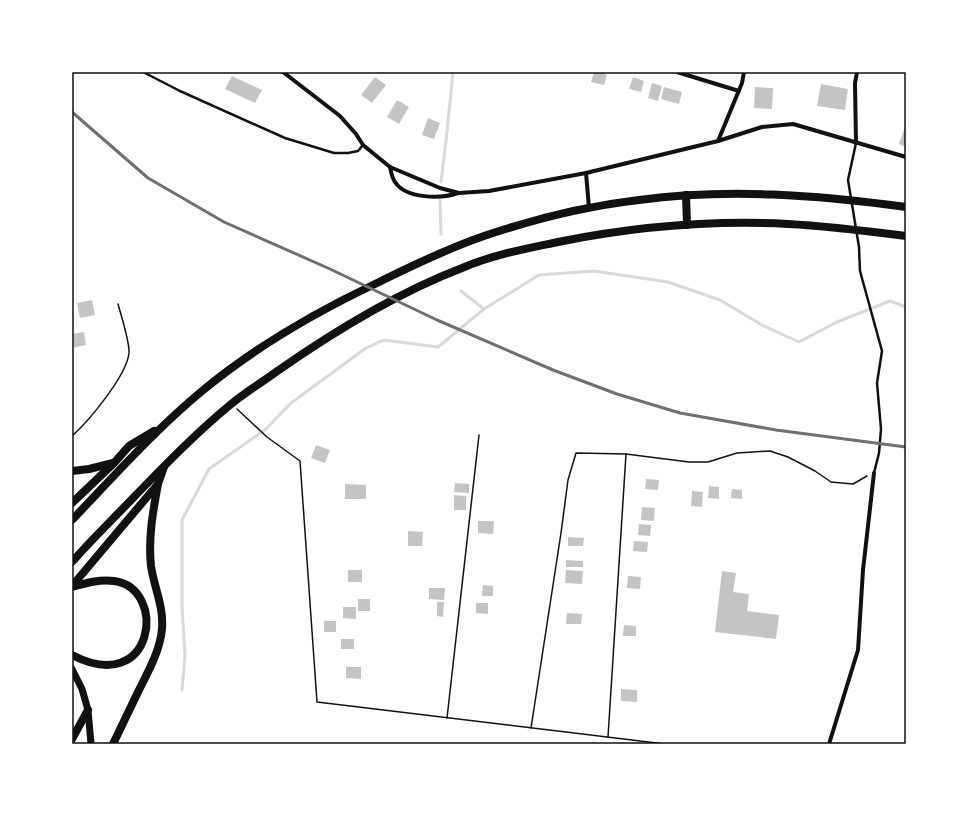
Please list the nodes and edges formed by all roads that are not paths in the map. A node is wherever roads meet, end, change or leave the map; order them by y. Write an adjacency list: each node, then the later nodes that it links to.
1 (143, 72): 9 (lane)
2 (283, 72): 9 (street)
3 (677, 72): 6 (street)
4 (744, 72): 6 (street)
5 (857, 72): 8 (street)
6 (739, 90): 7 (street)
7 (718, 141): 8 (street); 12 (street)
8 (856, 143): 10 (street); 23 (lane)
9 (363, 145): 11 (street)
10 (906, 157)
11 (390, 167): 13 (street); 13 (street)
12 (586, 173): 13 (street); 16 (street)
13 (459, 192)
14 (686, 195): 15 (main road); 16 (main road); 17 (main road)
15 (906, 207)
16 (589, 208): 19 (main road)
17 (687, 225): 18 (main road); 21 (main road)
18 (906, 236)
19 (164, 425): 20 (main road); 26 (main road)
20 (114, 463): 22 (main road); 25 (main road)
21 (165, 465): 24 (main road); 27 (main road)
22 (72, 471)
23 (874, 473): 35 (street)
24 (158, 484): 28 (main road); 34 (main road)
25 (72, 503)
26 (72, 520)
27 (72, 562)
28 (72, 586): 29 (main road)
29 (72, 655)
30 (72, 669): 31 (main road)
31 (88, 710): 32 (main road); 33 (main road)
32 (72, 739)
33 (92, 744)
34 (113, 744)
35 (829, 744)

